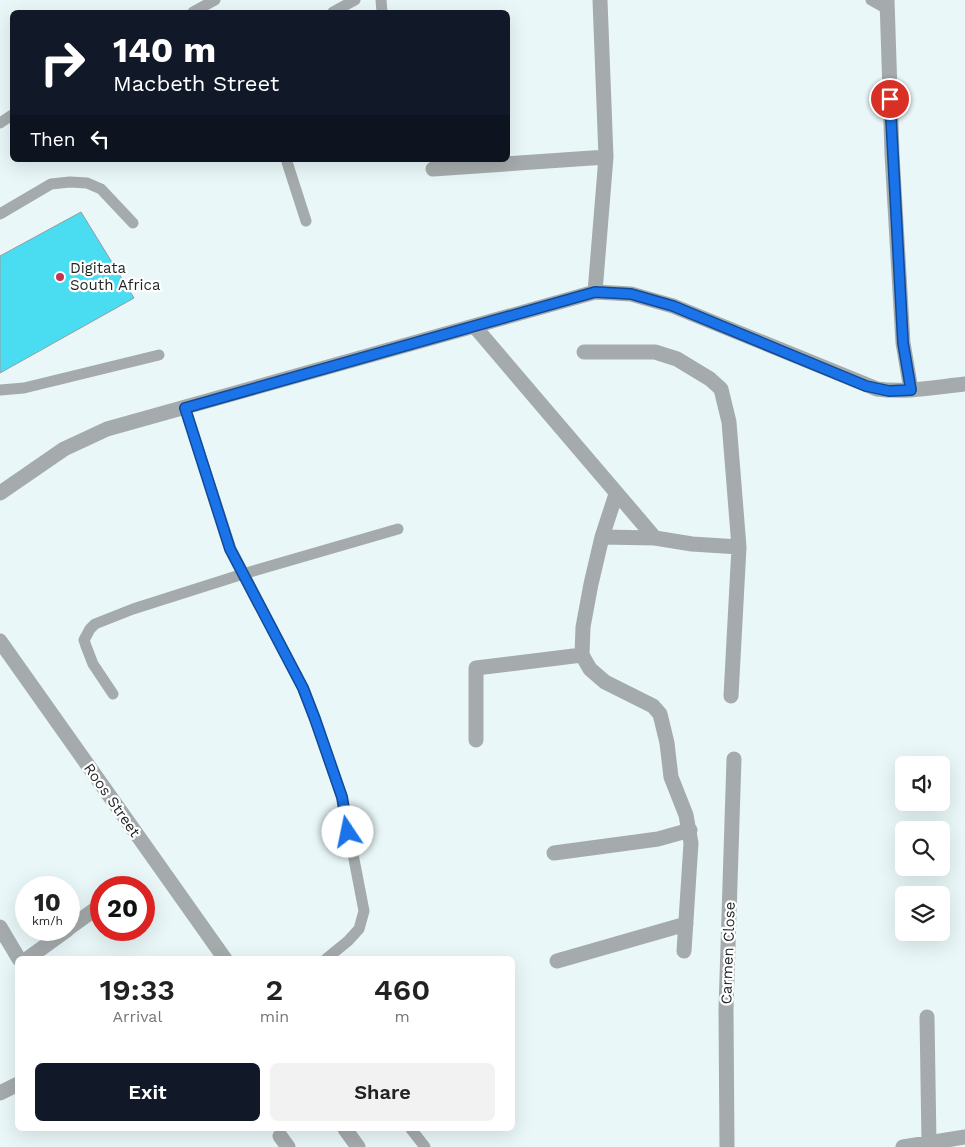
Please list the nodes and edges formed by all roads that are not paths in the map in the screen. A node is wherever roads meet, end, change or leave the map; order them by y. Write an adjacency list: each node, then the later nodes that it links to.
1 (215, 0): 6 (lane)
2 (355, 0): 7 (lane)
3 (600, 0): 8 (street)
4 (871, 0): 5 (lane)
5 (887, 4): 20 (street)
6 (197, 10)
7 (337, 10)
8 (606, 157): 10 (street); 14 (street)
9 (288, 162): 12 (lane)
10 (434, 169)
11 (0, 214): 13 (lane)
12 (306, 221)
13 (133, 223)
14 (595, 292): 15 (street); 20 (street)
15 (475, 327): 21 (street); 23 (street)
16 (584, 352): 27 (street)
17 (159, 354): 19 (lane)
18 (965, 384): 20 (street)
19 (0, 390)
20 (911, 390)
21 (185, 408): 22 (street); 28 (lane)
22 (0, 493)
23 (616, 494): 25 (street); 26 (street)
24 (398, 529): 28 (lane)
25 (602, 537): 26 (street); 30 (street)
26 (655, 538): 27 (street)
27 (739, 547): 32 (street)
28 (243, 574): 31 (lane); 44 (lane)
29 (0, 641): 43 (street, Roos Street)
30 (582, 655): 33 (street); 35 (street)
31 (113, 694)
32 (731, 696)
33 (476, 740)
34 (734, 759): 55 (street, Carmen Close)
35 (690, 830): 36 (street); 37 (street)
36 (554, 853)
37 (686, 924): 40 (street); 45 (street)
38 (0, 927): 41 (street)
39 (52, 941): 42 (street)
40 (684, 951)
41 (17, 956)
42 (31, 956)
43 (223, 956)
44 (330, 956)
45 (557, 961)
46 (927, 1017): 52 (street)
47 (15, 1086): 48 (street)
48 (0, 1093)
49 (346, 1131): 53 (street)
50 (413, 1131): 54 (lane)
51 (965, 1137): 52 (street)
52 (929, 1143): 56 (street)
53 (358, 1147)
54 (425, 1147)
55 (727, 1147)
56 (903, 1147)

